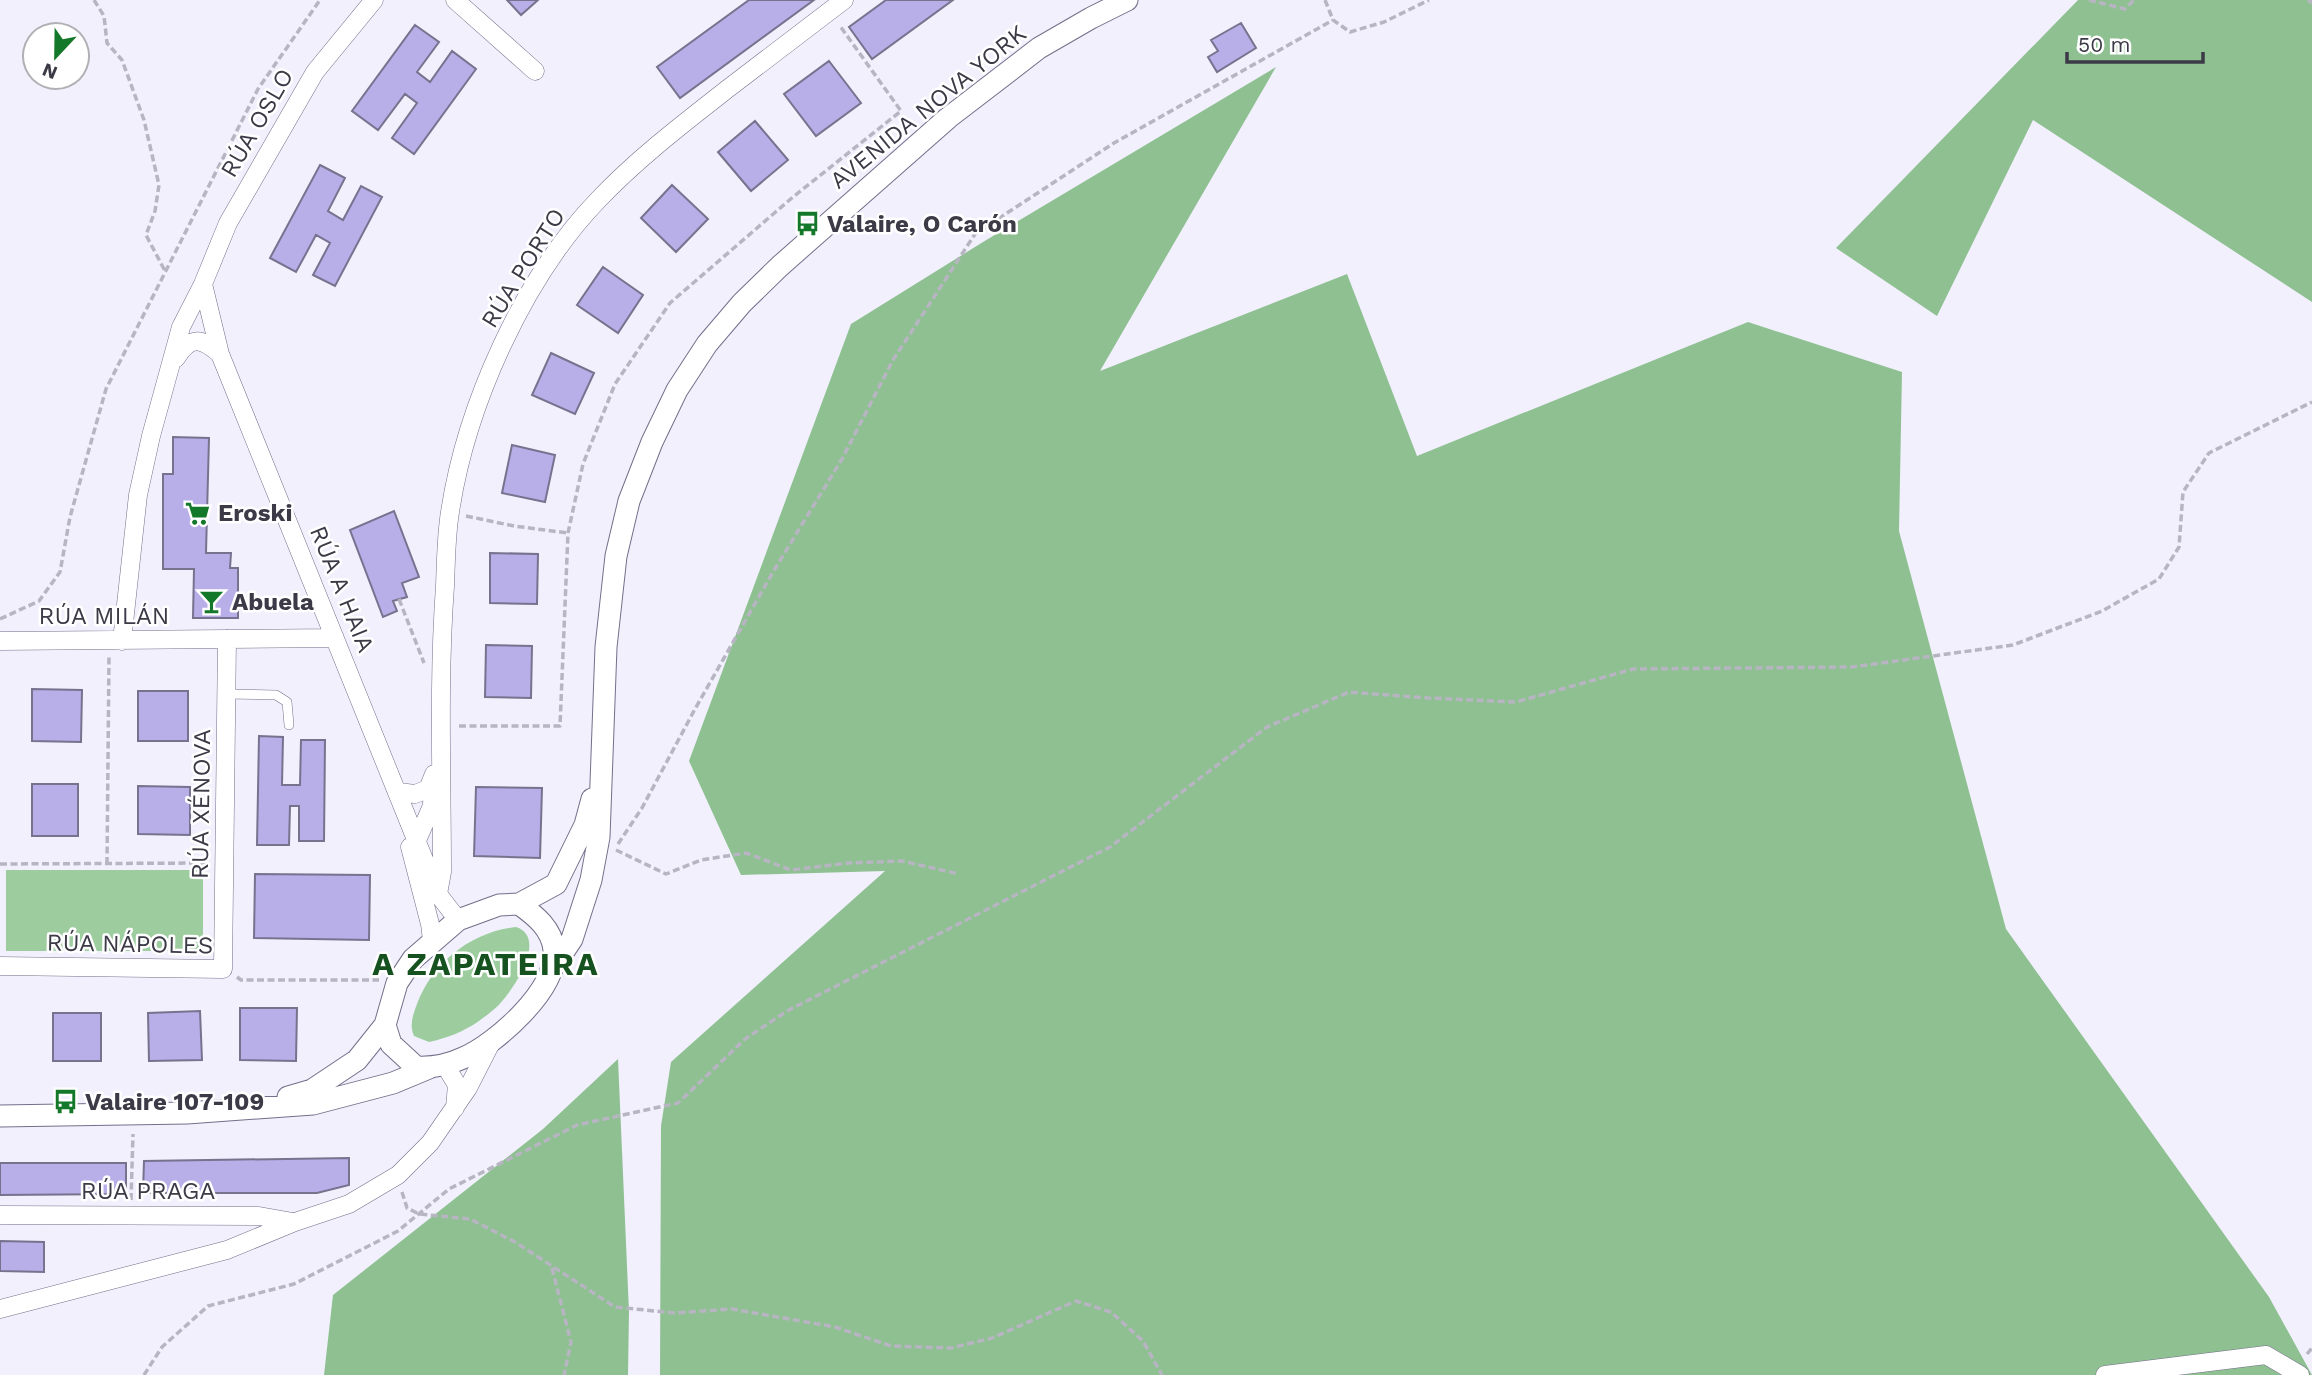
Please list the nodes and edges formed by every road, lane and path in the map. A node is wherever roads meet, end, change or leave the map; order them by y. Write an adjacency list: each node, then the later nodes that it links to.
1 (94, 0): 13 (path)
2 (320, 0): 13 (path)
3 (374, 0): 14 (street, RÚA OSLO)
4 (455, 0): 12 (street)
5 (844, 0): 18 (street, RÚA PORTO)
6 (1128, 0): 30 (street, AVENIDA NOVA YORK)
7 (1325, 0): 11 (path)
8 (1429, 0): 11 (path)
9 (2089, 0): 10 (path)
10 (2134, 0)
11 (1333, 20): 37 (path)
12 (535, 71)
13 (165, 271): 21 (path)
14 (203, 284): 15 (street, RÚA A HAIA); 16 (street, RÚA OSLO)
15 (220, 354): 16 (street); 22 (street, RÚA A HAIA)
16 (168, 374): 25 (street, RÚA OSLO)
17 (2312, 402): 54 (path)
18 (450, 512): 19 (path); 29 (street, RÚA PORTO)
19 (568, 533)
20 (400, 599): 26 (path)
21 (0, 619)
22 (335, 638): 23 (street, RÚA MILÁN); 31 (street, RÚA A HAIA)
23 (227, 639): 25 (street, RÚA MILÁN); 27 (street, RÚA XÉNOVA)
24 (0, 641): 25 (street, RÚA MILÁN)
25 (116, 641): 36 (path)
26 (426, 670)
27 (227, 694): 28 (lane); 34 (street, RÚA XÉNOVA)
28 (289, 725)
29 (442, 758): 31 (street, RÚA PORTO); 32 (street, RÚA PORTO); 38 (street, RÚA PORTO)
30 (600, 770): 39 (street, AVENIDA NOVA YORK); 44 (street, AVENIDA NOVA YORK)
31 (398, 792): 32 (street, RÚA A HAIA); 33 (street, RÚA A HAIA)
32 (416, 838): 33 (street, RÚA A HAIA); 38 (street, RÚA A HAIA)
33 (412, 858): 41 (street, RÚA A HAIA)
34 (225, 863): 36 (path); 43 (street, RÚA XÉNOVA)
35 (0, 864): 36 (path)
36 (107, 864)
37 (959, 874)
38 (438, 894): 40 (street, RÚA A HAIA)
39 (520, 904): 40 (street); 44 (street)
40 (458, 920): 41 (street)
41 (432, 940): 46 (street)
42 (0, 966): 43 (street, RÚA NÁPOLES)
43 (223, 969): 45 (path, RÚA NÁPOLES)
44 (550, 972): 47 (street)
45 (383, 980)
46 (385, 1025): 48 (street); 50 (street)
47 (492, 1041): 48 (street); 49 (street)
48 (437, 1067): 49 (street); 50 (street)
49 (455, 1108): 53 (street)
50 (242, 1109): 51 (street)
51 (140, 1114): 52 (street); 56 (path)
52 (0, 1116)
53 (398, 1175): 54 (path); 57 (street)
54 (419, 1214): 58 (path); 62 (path)
55 (0, 1215): 56 (street, RÚA PRAGA)
56 (131, 1216): 57 (street, RÚA PRAGA)
57 (295, 1223): 59 (street)
58 (552, 1266): 63 (path); 64 (path)
59 (0, 1309)
60 (2312, 1348): 61 (path)
61 (2307, 1354)
62 (144, 1375)
63 (564, 1375)
64 (1162, 1375)
65 (2105, 1375): 66 (street)
66 (2300, 1375)

